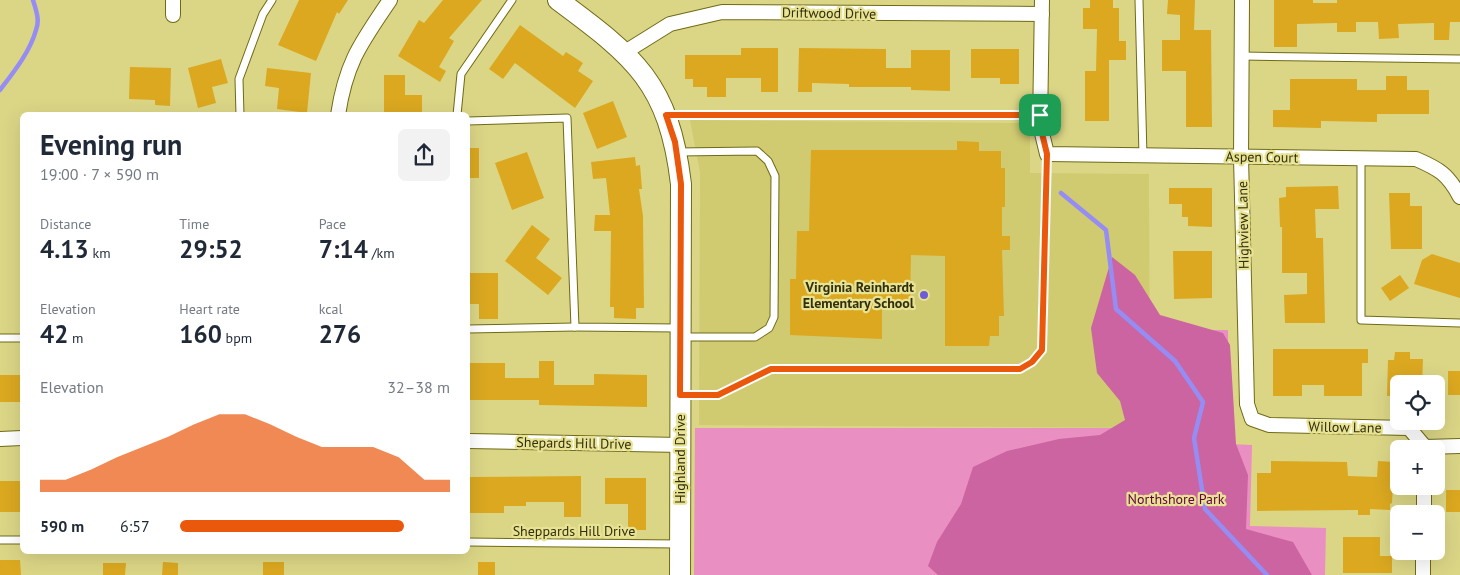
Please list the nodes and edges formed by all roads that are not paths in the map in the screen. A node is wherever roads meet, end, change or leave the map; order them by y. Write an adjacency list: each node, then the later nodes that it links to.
1 (173, 0): 10 (street)
2 (272, 0): 14 (lane)
3 (390, 0): 15 (street)
4 (512, 0): 16 (lane)
5 (558, 0): 11 (street, Highland Drive)
6 (1042, 0): 9 (street)
7 (1139, 0): 22 (lane)
8 (1242, 0): 12 (street, Highview Lane)
9 (1042, 14): 11 (street, Driftwood Drive); 18 (street)
10 (173, 15)
11 (625, 52): 17 (street, Highland Drive)
12 (1242, 56): 13 (lane); 23 (street, Highview Lane)
13 (1460, 59)
14 (240, 112)
15 (338, 112)
16 (457, 112)
17 (666, 115): 18 (lane); 20 (street, Highland Drive)
18 (1040, 115): 21 (street)
19 (470, 121): 27 (lane)
20 (677, 152): 29 (street, Highland Drive); 29 (lane)
21 (1047, 154): 22 (street, Aspen Court); 32 (lane)
22 (1143, 156): 23 (street, Aspen Court)
23 (1241, 157): 24 (street, Aspen Court); 33 (street, Highview Lane)
24 (1361, 158): 25 (street, Aspen Court); 26 (lane)
25 (1460, 197)
26 (1460, 323)
27 (575, 328): 28 (lane); 29 (lane)
28 (470, 329)
29 (680, 333): 32 (street, Highland Drive)
30 (0, 338): 31 (lane)
31 (20, 338)
32 (680, 395): 38 (street, Highland Drive)
33 (1252, 419): 36 (street, Willow Lane)
34 (0, 438): 35 (street)
35 (20, 438)
36 (1419, 440)
37 (470, 441): 38 (street, Shepards Hill Drive)
38 (681, 446): 44 (street, Highland Drive)
39 (1460, 446): 40 (street, Willow Lane)
40 (1445, 447)
41 (0, 540): 42 (lane)
42 (20, 540)
43 (470, 542): 44 (lane, Sheppards Hill Drive)
44 (680, 544): 46 (street, Highland Drive)
45 (1423, 560): 47 (street)
46 (680, 575)
47 (1423, 575)

